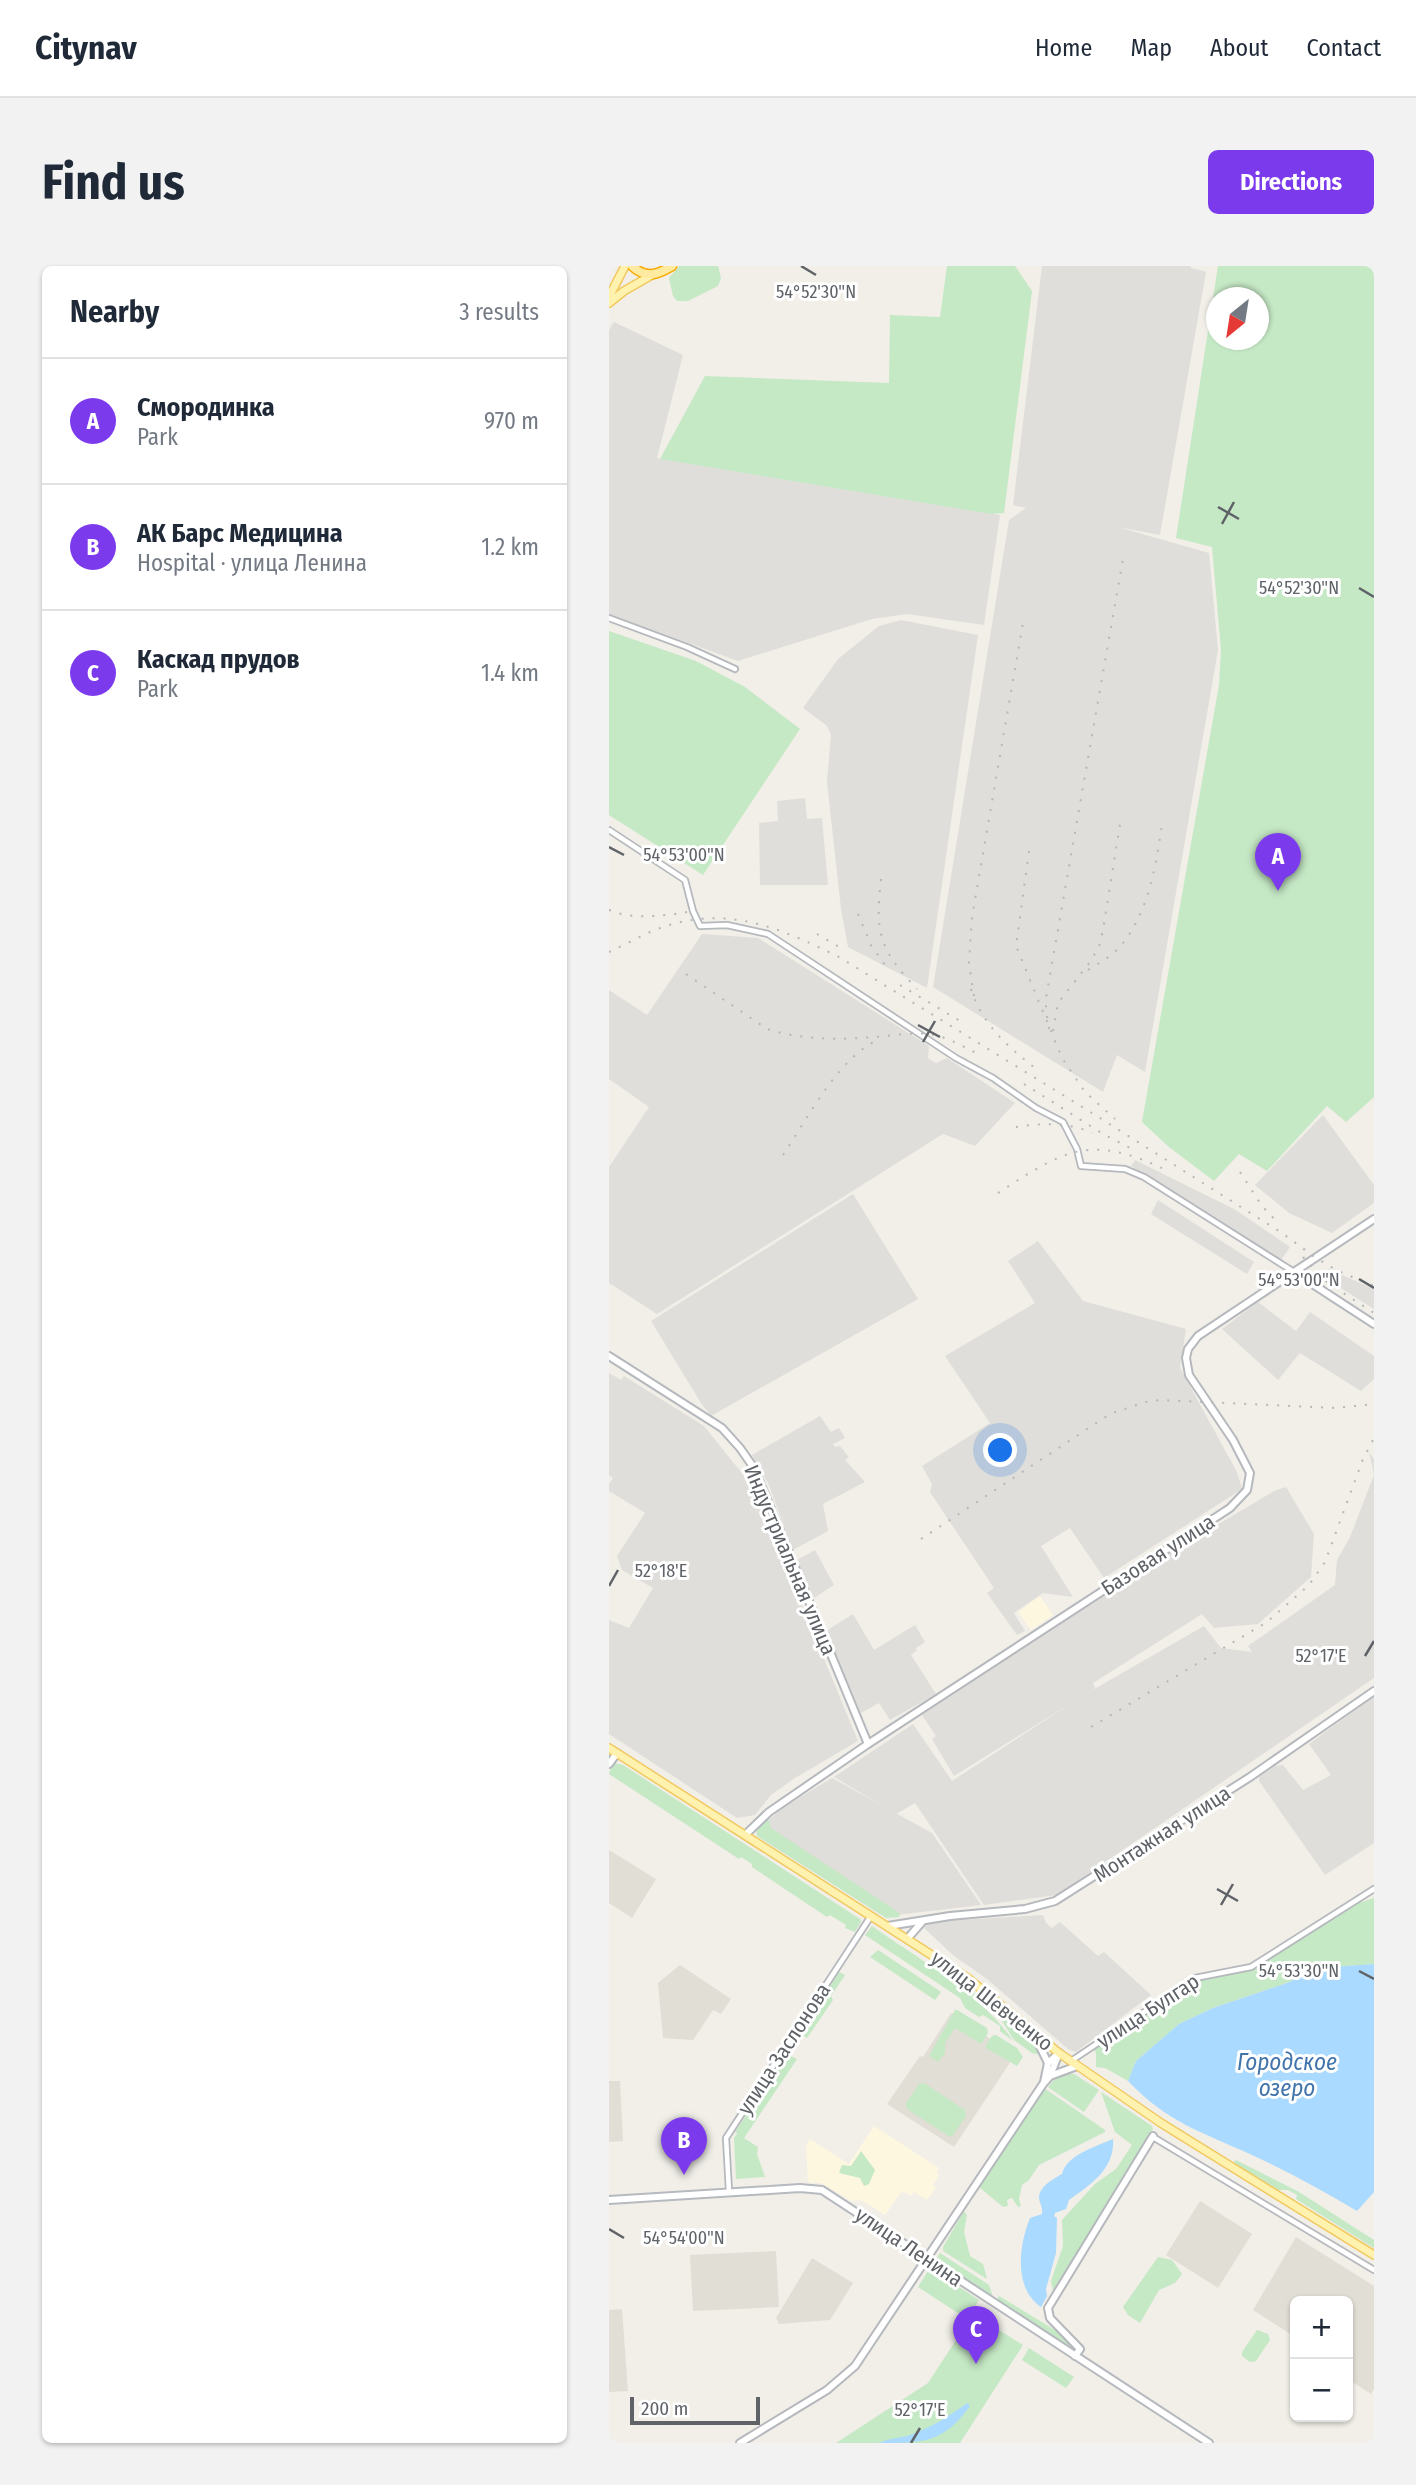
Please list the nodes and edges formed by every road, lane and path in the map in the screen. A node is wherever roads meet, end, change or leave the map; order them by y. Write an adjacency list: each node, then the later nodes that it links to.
1 (625, 266): 5 (main road)
2 (632, 266): 4 (highway)
3 (668, 267): 4 (highway)
4 (652, 275): 6 (main road)
5 (609, 297)
6 (609, 303)
7 (609, 618): 8 (street)
8 (735, 669)
9 (609, 830): 11 (street)
10 (1374, 1219): 11 (street, Базовая улица)
11 (1294, 1272): 12 (street); 15 (street, Базовая улица)
12 (1374, 1324)
13 (609, 1356): 15 (street, Индустриальная улица)
14 (1374, 1690): 22 (street, Монтажная улица)
15 (868, 1744): 19 (street, Базовая улица)
16 (609, 1748): 17 (main road, улица Шевченко)
17 (617, 1753): 18 (street); 19 (main road, улица Шевченко)
18 (609, 1764)
19 (745, 1835): 21 (main road, улица Шевченко)
20 (1374, 1889): 28 (street, улица Булгар)
21 (871, 1915): 23 (main road, улица Шевченко); 32 (street, улица Заслонова)
22 (926, 1919): 23 (street, Монтажная улица); 24 (street)
23 (888, 1926): 24 (main road, улица Шевченко)
24 (908, 1938): 25 (main road, улица Шевченко)
25 (1032, 2031): 26 (main road, улица Шевченко); 27 (street)
26 (1059, 2053): 27 (street); 28 (main road, улица Шевченко); 29 (street)
27 (1048, 2063): 30 (street)
28 (1073, 2064): 29 (street); 34 (main road, улица Шевченко)
29 (1051, 2076): 30 (street)
30 (1043, 2084): 35 (street)
31 (1153, 2137): 36 (street); 37 (street)
32 (729, 2191): 33 (street, улица Ленина); 35 (street, улица Ленина)
33 (609, 2200)
34 (1374, 2255)
35 (926, 2259): 37 (street, улица Ленина); 38 (street)
36 (1374, 2270)
37 (1076, 2356): 39 (street, улица Ленина)
38 (740, 2443)
39 (1209, 2443)

